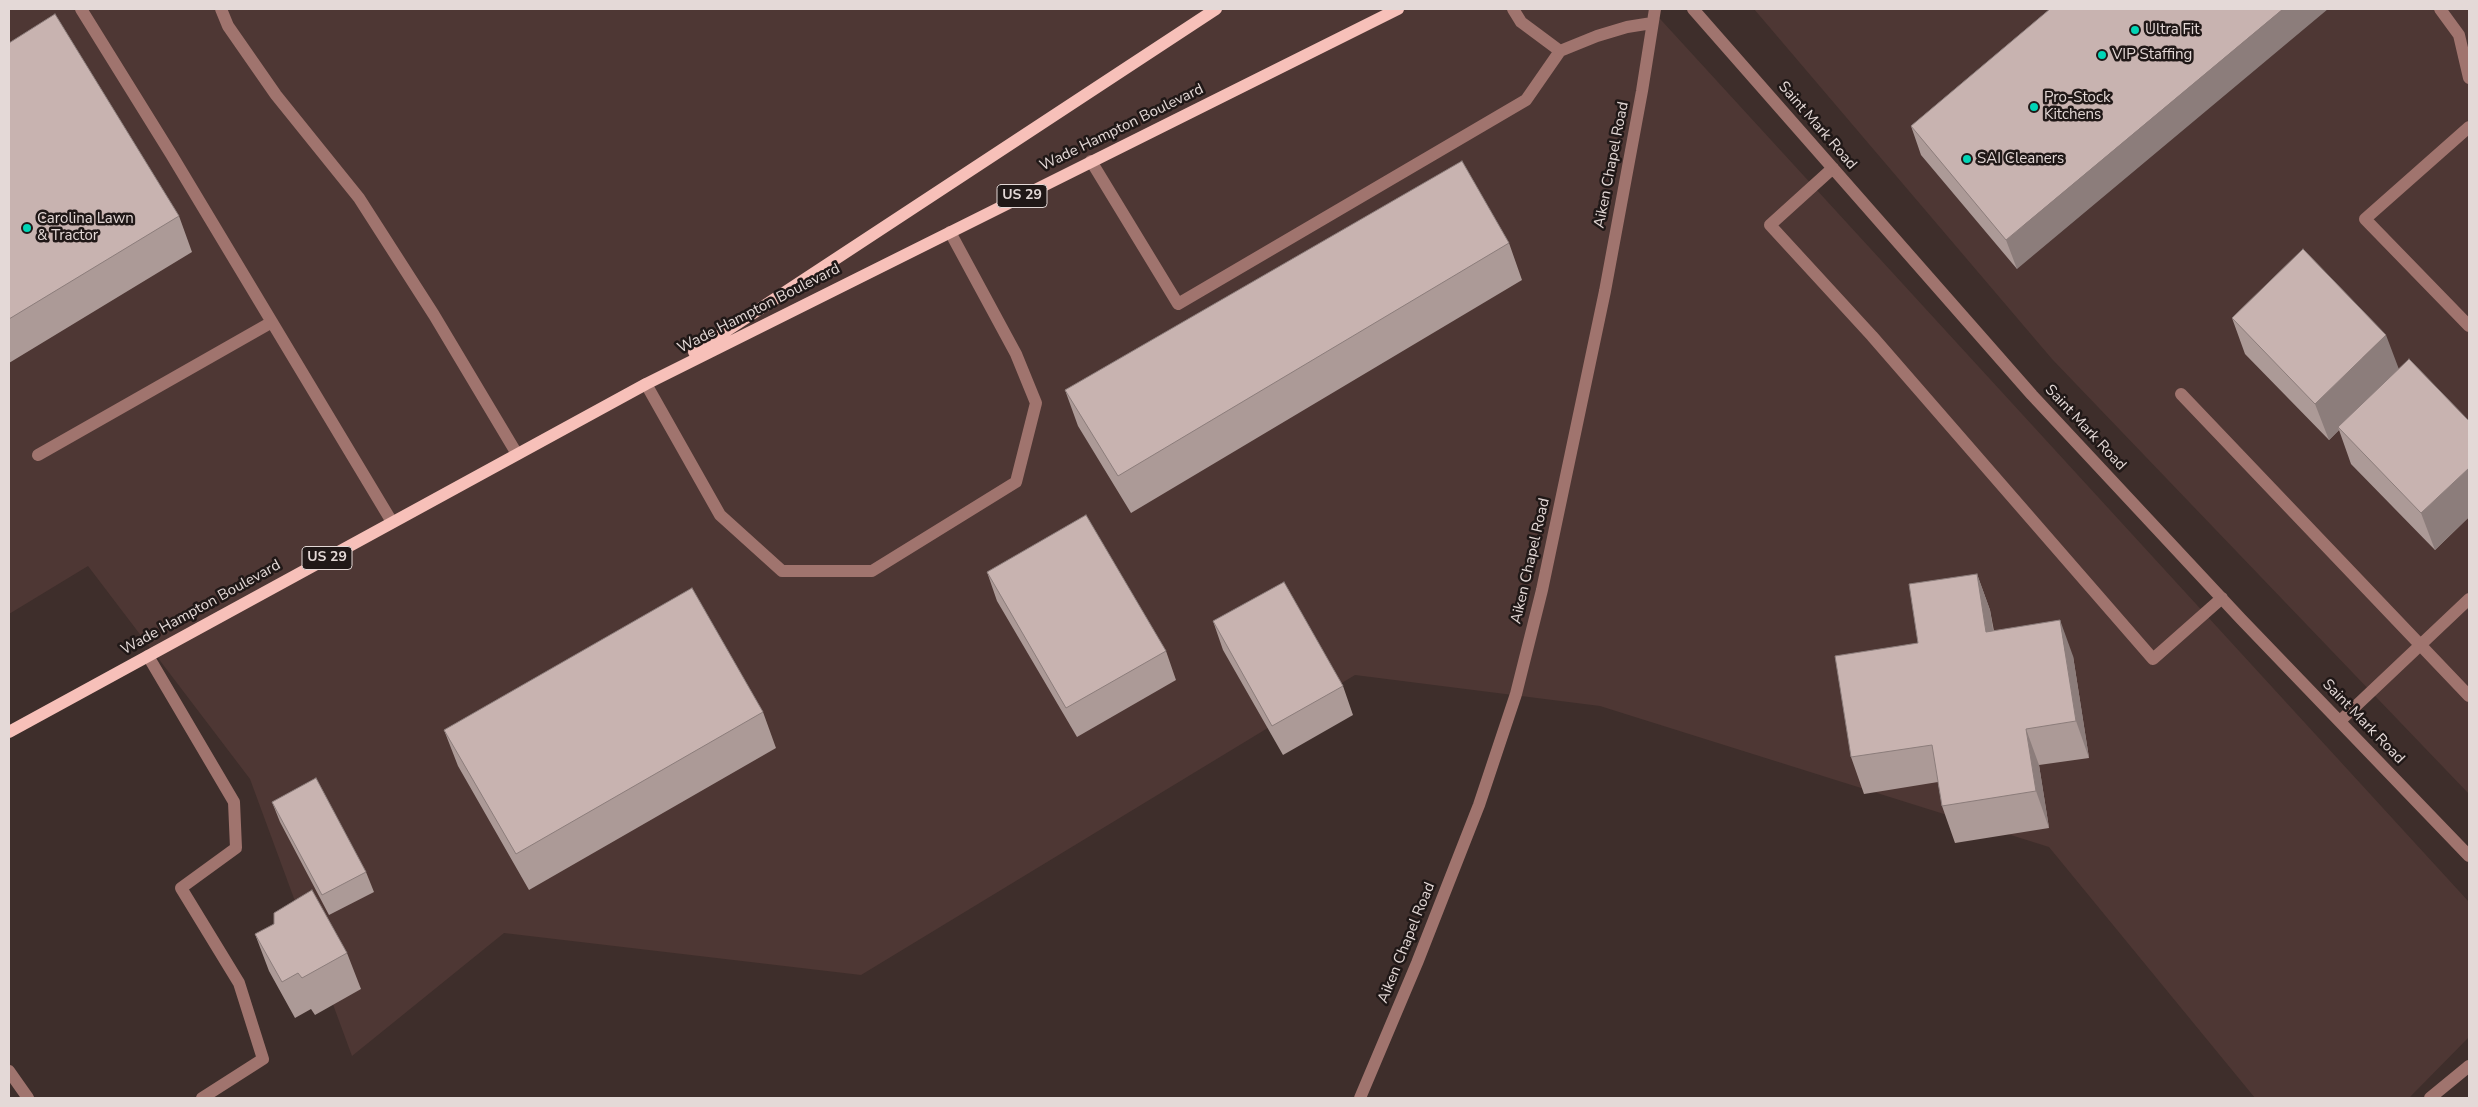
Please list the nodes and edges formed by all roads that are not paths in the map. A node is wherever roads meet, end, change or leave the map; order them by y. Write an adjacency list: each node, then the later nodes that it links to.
1 (81, 9): 16 (street)
2 (221, 9): 20 (street)
3 (1216, 9): 18 (main road, Wade Hampton Boulevard / US 29)
4 (1398, 9): 13 (main road, Wade Hampton Boulevard / US 29)
5 (1512, 9): 10 (street)
6 (1655, 9): 9 (street, Aiken Chapel Road)
7 (1693, 9): 14 (street, Saint Mark Road)
8 (2440, 9): 11 (street)
9 (1652, 23): 10 (street); 35 (street, Aiken Chapel Road)
10 (1560, 51): 13 (street)
11 (2469, 78)
12 (2469, 127): 17 (street)
13 (1091, 161): 15 (main road, Wade Hampton Boulevard / US 29)
14 (1832, 168): 23 (street, Saint Mark Road); 23 (street)
15 (950, 232): 18 (main road, Wade Hampton Boulevard / US 29); 18 (street)
16 (272, 322): 21 (street); 22 (street)
17 (2469, 326)
18 (646, 384): 20 (main road, Wade Hampton Boulevard / US 29)
19 (2181, 394): 25 (street)
20 (517, 454): 22 (main road, Wade Hampton Boulevard / US 29)
21 (38, 456)
22 (392, 522): 26 (main road, Wade Hampton Boulevard / US 29)
23 (2222, 598): 28 (street, Saint Mark Road)
24 (2469, 599): 25 (street)
25 (2420, 644): 27 (street); 28 (street)
26 (148, 656): 29 (main road, Wade Hampton Boulevard / US 29); 34 (street)
27 (2469, 696)
28 (2340, 721): 30 (street, Saint Mark Road)
29 (9, 732)
30 (2469, 856)
31 (2469, 1066): 36 (street)
32 (9, 1071): 33 (street)
33 (28, 1098)
34 (202, 1098)
35 (1360, 1098)
36 (2430, 1098)

